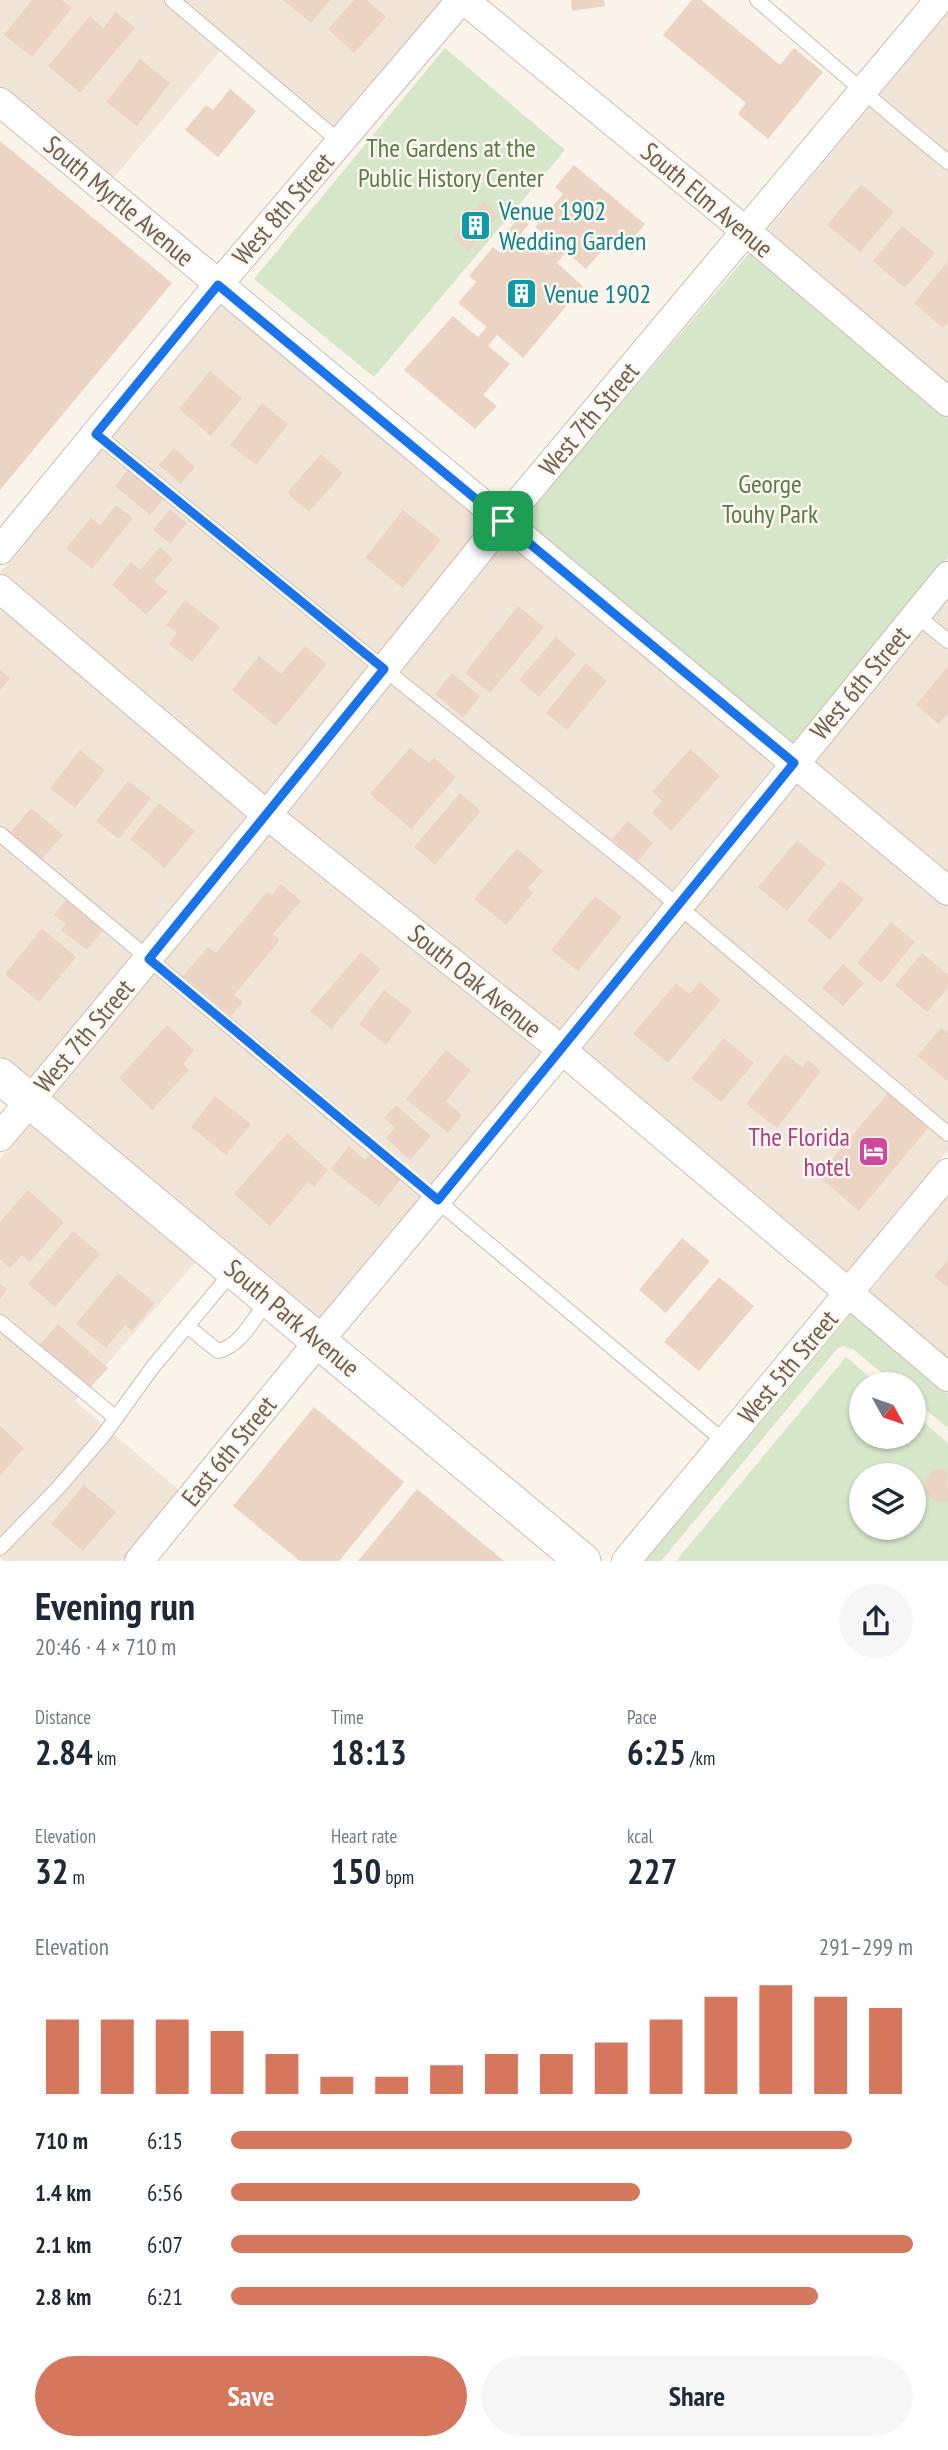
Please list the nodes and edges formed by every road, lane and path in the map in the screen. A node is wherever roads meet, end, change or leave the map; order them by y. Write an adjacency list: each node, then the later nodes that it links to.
1 (172, 0): 7 (lane)
2 (463, 0): 7 (street, West 8th Street); 9 (street, South Elm Avenue)
3 (757, 0): 5 (lane)
4 (939, 0): 5 (street, West 7th Street)
5 (864, 90): 8 (lane); 9 (street, West 7th Street)
6 (0, 102): 10 (street, South Myrtle Avenue)
7 (340, 142): 10 (street, West 8th Street)
8 (948, 162)
9 (747, 232): 11 (street, South Elm Avenue); 13 (street, West 7th Street)
10 (218, 285): 12 (street, West 8th Street); 13 (street, South Myrtle Avenue)
11 (948, 402)
12 (96, 434): 14 (street, West 8th Street); 19 (lane)
13 (503, 521): 19 (street, West 7th Street); 20 (street, South Myrtle Avenue)
14 (0, 550)
15 (948, 576): 17 (street, West 6th Street)
16 (0, 589): 21 (street, South Oak Avenue)
17 (916, 615): 18 (lane); 20 (street, West 6th Street)
18 (948, 641)
19 (384, 669): 21 (street, West 7th Street); 24 (lane)
20 (794, 763): 23 (street, South Myrtle Avenue); 24 (street, West 6th Street)
21 (267, 815): 25 (street, West 7th Street); 26 (street, South Oak Avenue)
22 (0, 834): 25 (lane)
23 (948, 891)
24 (678, 907): 26 (street, West 6th Street); 29 (lane)
25 (149, 959): 28 (street, West 7th Street); 32 (lane)
26 (562, 1050): 32 (street, West 6th Street); 34 (street, South Oak Avenue)
27 (0, 1076): 28 (street, South Park Avenue)
28 (30, 1100): 30 (street, West 7th Street); 33 (street, South Park Avenue)
29 (948, 1134)
30 (0, 1137)
31 (948, 1173): 34 (street, West 5th Street)
32 (438, 1200): 38 (street, West 6th Street); 41 (lane)
33 (234, 1270): 35 (street, South Park Avenue); 37 (lane)
34 (849, 1294): 39 (street, South Oak Avenue); 41 (street, West 5th Street)
35 (268, 1299): 37 (lane); 38 (street, South Park Avenue)
36 (0, 1322): 40 (lane)
37 (187, 1326): 40 (lane)
38 (318, 1341): 43 (street, East 6th Street); 44 (street, South Park Avenue)
39 (948, 1377)
40 (116, 1418): 42 (lane)
41 (725, 1442): 45 (street, West 5th Street)
42 (0, 1548)
43 (139, 1561)
44 (583, 1561)
45 (626, 1561)

